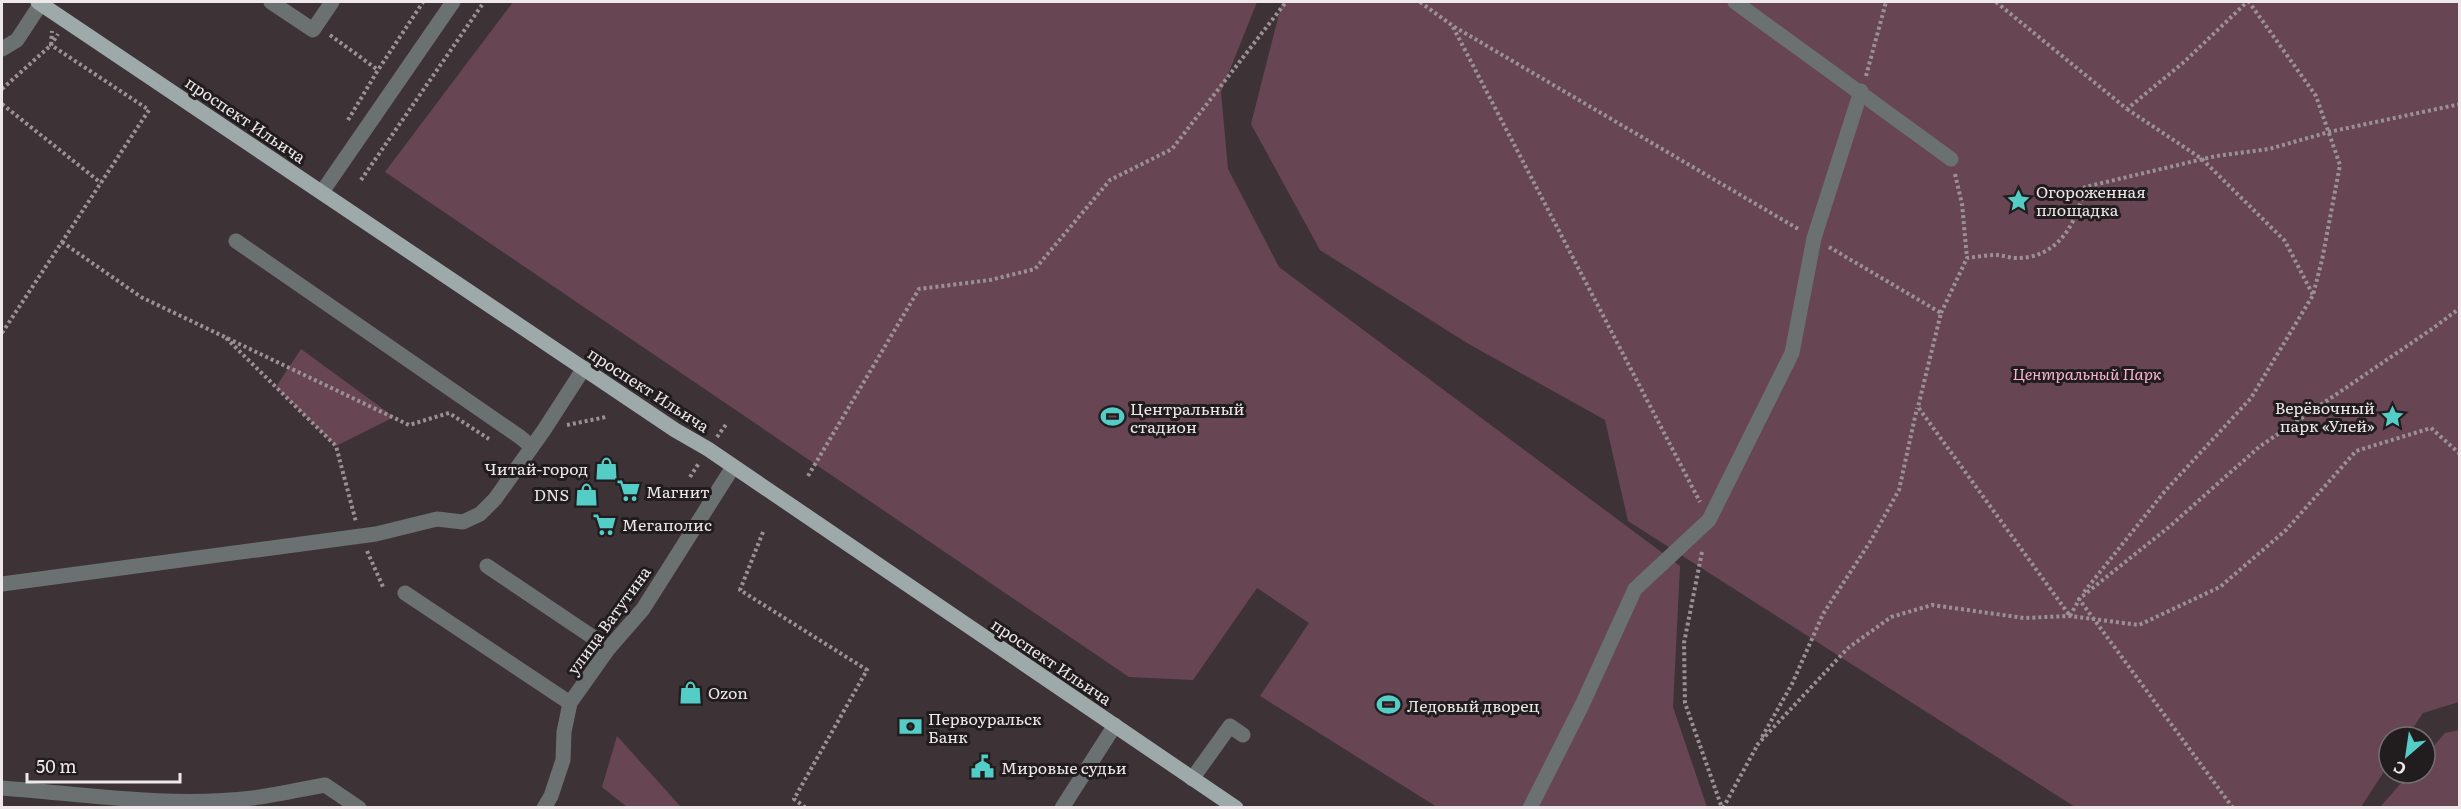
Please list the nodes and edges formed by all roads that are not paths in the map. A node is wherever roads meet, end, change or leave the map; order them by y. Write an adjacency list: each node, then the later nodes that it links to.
1 (40, 2): 6 (street, проспект Ильича); 9 (main road, проспект Ильича)
2 (271, 2): 3 (street)
3 (332, 2)
4 (453, 2): 9 (street)
5 (1735, 2): 7 (street)
6 (2, 49)
7 (1861, 92): 8 (street); 27 (street)
8 (1951, 159)
9 (322, 192): 11 (main road, проспект Ильича)
10 (236, 241): 12 (street)
11 (584, 368): 12 (street); 13 (main road, проспект Ильича)
12 (532, 447): 15 (street)
13 (733, 467): 17 (street, улица Ватутина); 19 (main road, проспект Ильича)
14 (487, 566): 17 (street)
15 (2, 584)
16 (405, 593): 18 (street)
17 (609, 648): 18 (street, улица Ватутина)
18 (570, 703): 24 (street, улица Ватутина)
19 (1115, 725): 21 (main road, проспект Ильича); 25 (street)
20 (1243, 735): 21 (street)
21 (1192, 779): 26 (main road, проспект Ильича)
22 (2, 788): 23 (street)
23 (359, 807)
24 (544, 807)
25 (1062, 807)
26 (1236, 807)
27 (1530, 807)

